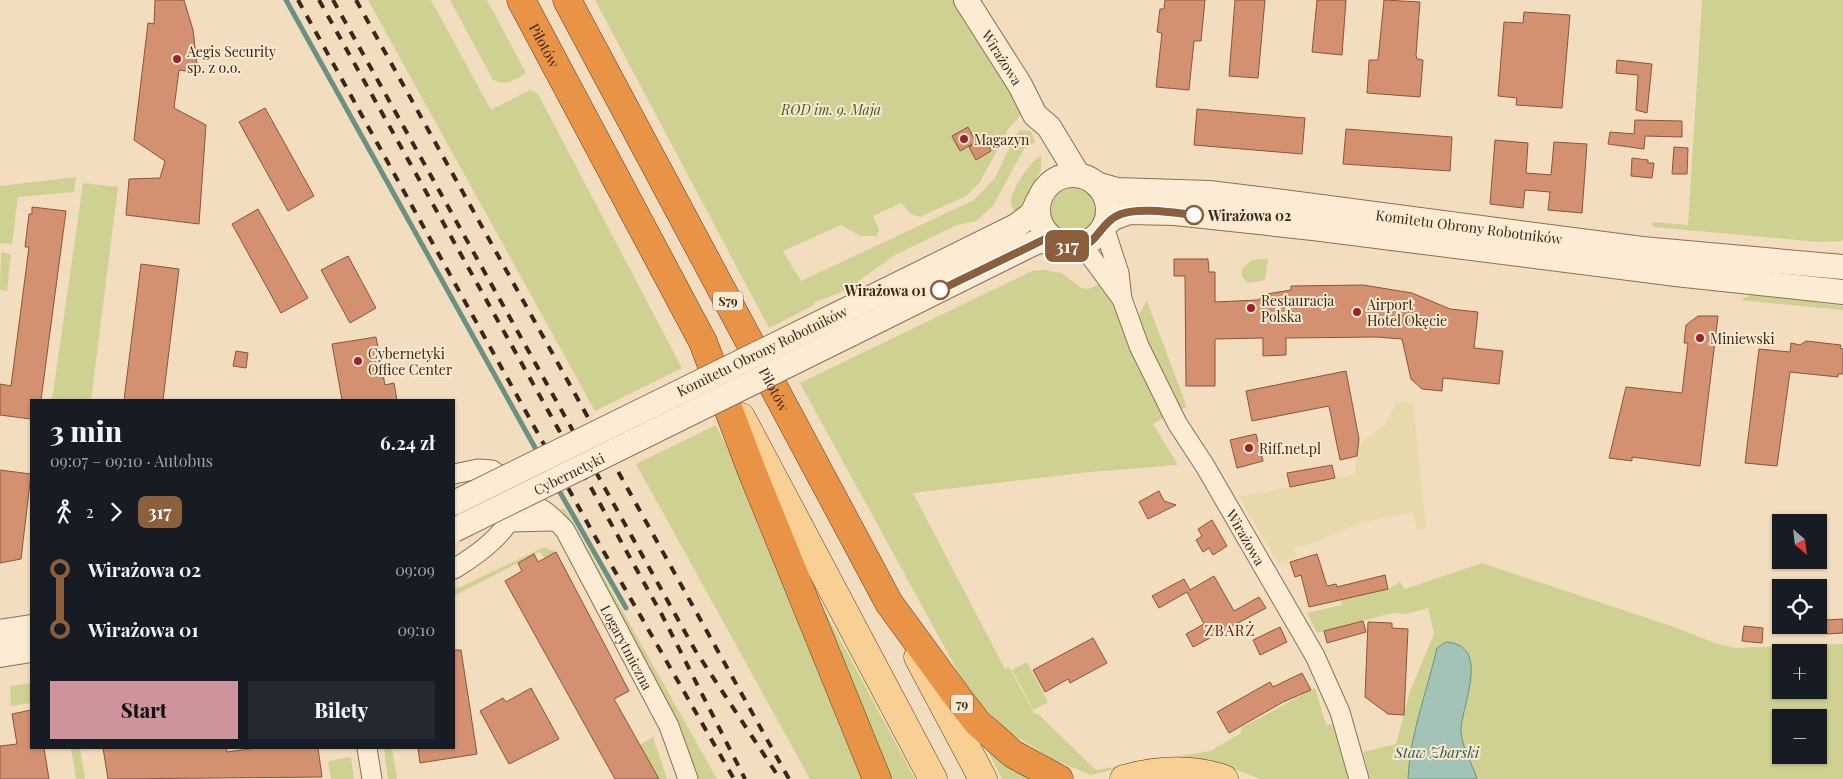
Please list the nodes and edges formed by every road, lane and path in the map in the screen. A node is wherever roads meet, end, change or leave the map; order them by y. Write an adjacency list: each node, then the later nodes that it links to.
1 (521, 0): 14 (highway, Pilotów)
2 (567, 0): 24 (highway, Pilotów / S79)
3 (966, 0): 4 (street, Wirażowa)
4 (1036, 115): 5 (street, Wirażowa); 6 (street, Wirażowa)
5 (1052, 180): 6 (street); 7 (street)
6 (1087, 180): 8 (street); 11 (street, Komitetu Obrony Robotników)
7 (1038, 201): 9 (street); 15 (street, Komitetu Obrony Robotników, bridge)
8 (1105, 226): 10 (street); 12 (street, Komitetu Obrony Robotników); 13 (street, Wirażowa)
9 (1051, 238): 10 (street); 16 (street, Komitetu Obrony Robotników, bridge)
10 (1083, 246): 13 (street, Wirażowa)
11 (1843, 267)
12 (1843, 292)
13 (1122, 299): 38 (street, Wirażowa)
14 (703, 342): 32 (highway); 33 (main road, Pilotów)
15 (612, 425): 19 (street, Cybernetyki, bridge)
16 (623, 446): 22 (street, Cybernetyki, bridge)
17 (455, 474): 18 (street)
18 (513, 501): 20 (street, Logarytmiczna); 21 (street)
19 (455, 503)
20 (554, 521): 21 (street); 31 (street, Logarytmiczna)
21 (510, 522): 23 (street)
22 (455, 530)
23 (455, 568)
24 (889, 603): 34 (main road, Pilotów); 35 (highway, 79)
25 (30, 627): 26 (street)
26 (0, 632)
27 (30, 650): 28 (street)
28 (0, 655)
29 (367, 749): 30 (street)
30 (372, 779)
31 (688, 779)
32 (877, 779)
33 (933, 779)
34 (983, 779)
35 (1059, 779)
36 (1124, 779): 37 (main road)
37 (1224, 779)
38 (1359, 779)

